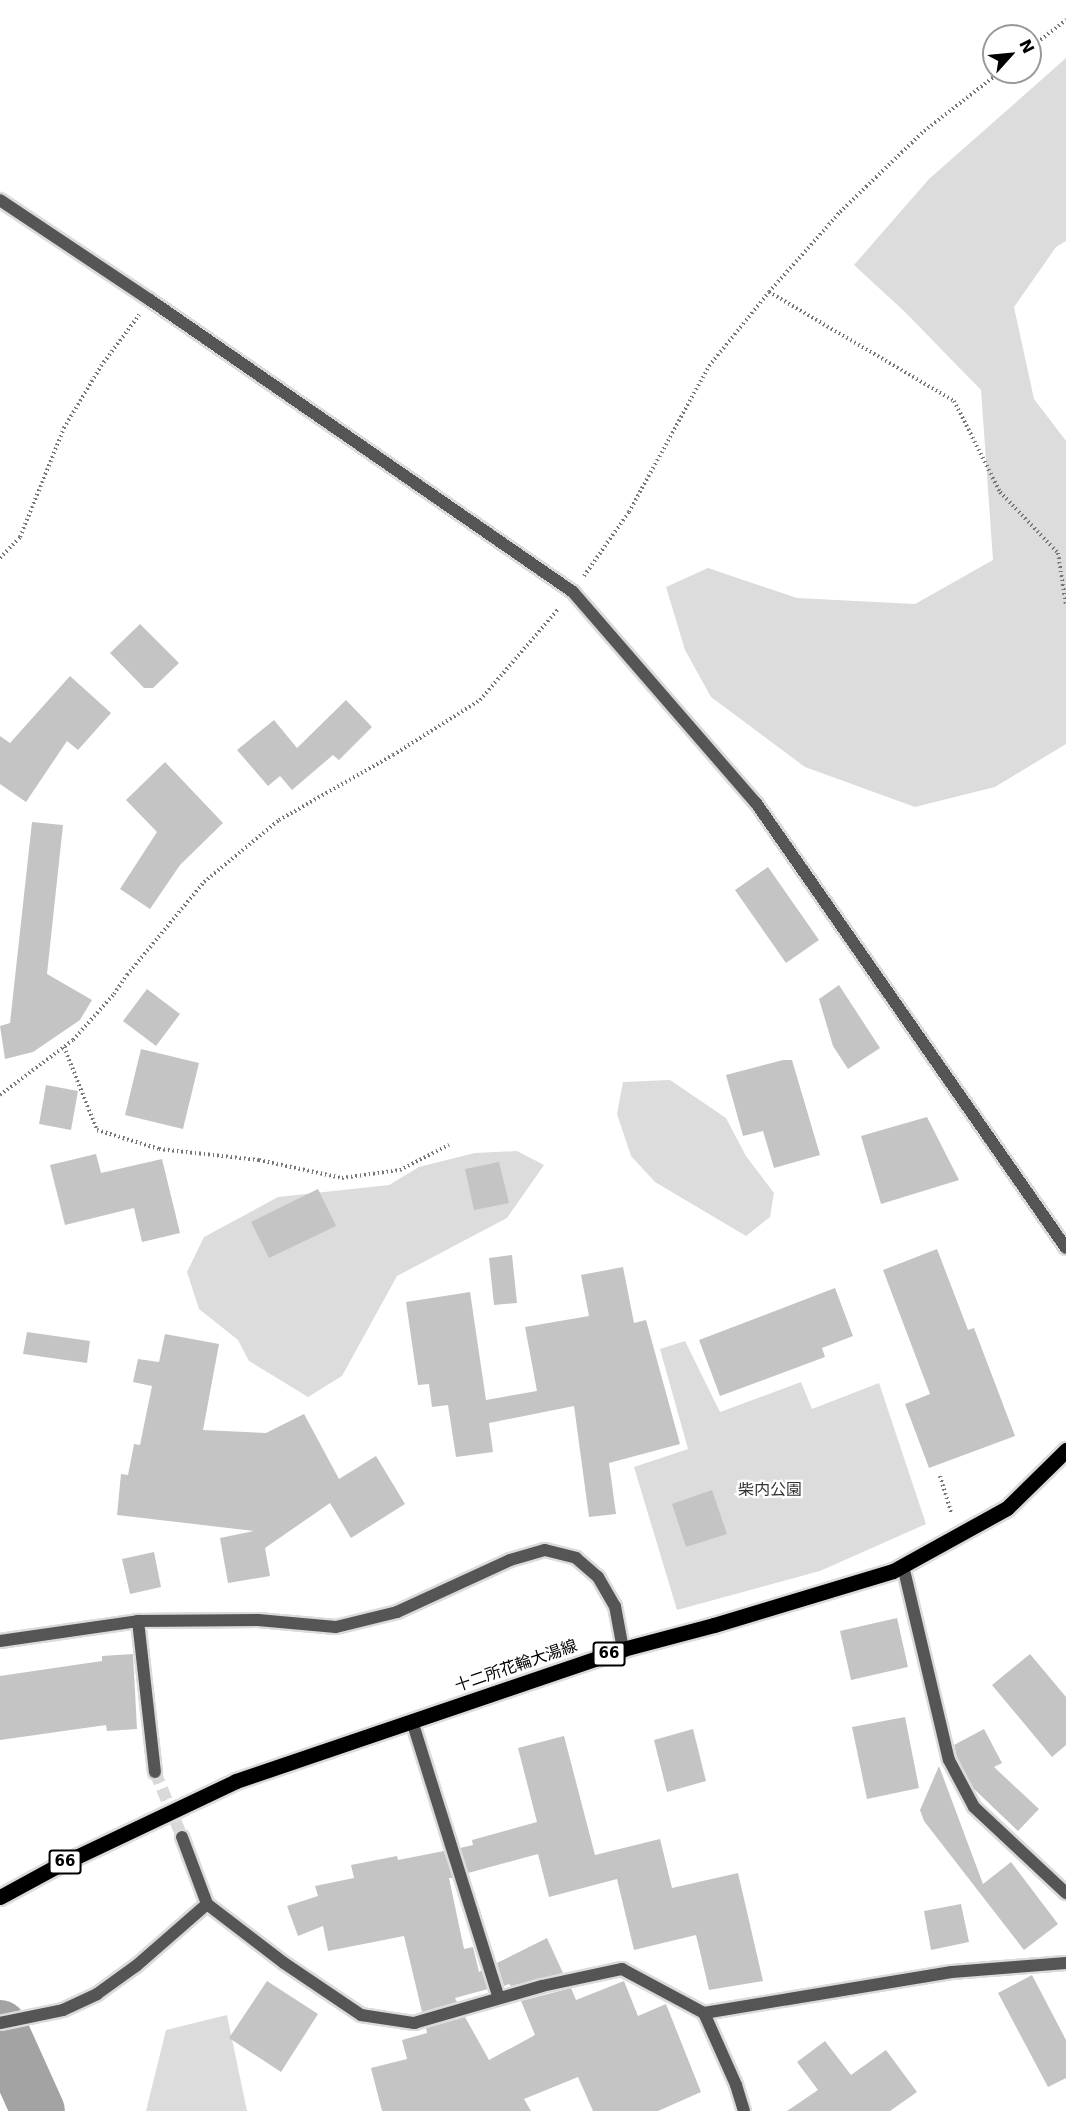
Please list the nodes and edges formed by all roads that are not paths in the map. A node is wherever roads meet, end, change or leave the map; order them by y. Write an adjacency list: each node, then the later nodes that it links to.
1 (0, 200): 2 (street)
2 (1066, 1248)
3 (1066, 1450): 4 (main road, 十二所花輪大湯線 / 66)
4 (903, 1566): 7 (main road, 十二所花輪大湯線 / 66); 11 (street)
5 (138, 1621): 6 (street); 7 (street); 9 (street)
6 (0, 1641)
7 (623, 1649): 8 (main road, 十二所花輪大湯線 / 66)
8 (412, 1721): 12 (main road, 十二所花輪大湯線 / 66); 15 (street)
9 (155, 1772)
10 (182, 1837): 13 (street)
11 (1066, 1893)
12 (0, 1897)
13 (207, 1904): 15 (street); 17 (street)
14 (1066, 1963): 16 (street)
15 (499, 1998): 16 (street)
16 (704, 2013): 18 (street)
17 (0, 2023)
18 (744, 2111)

